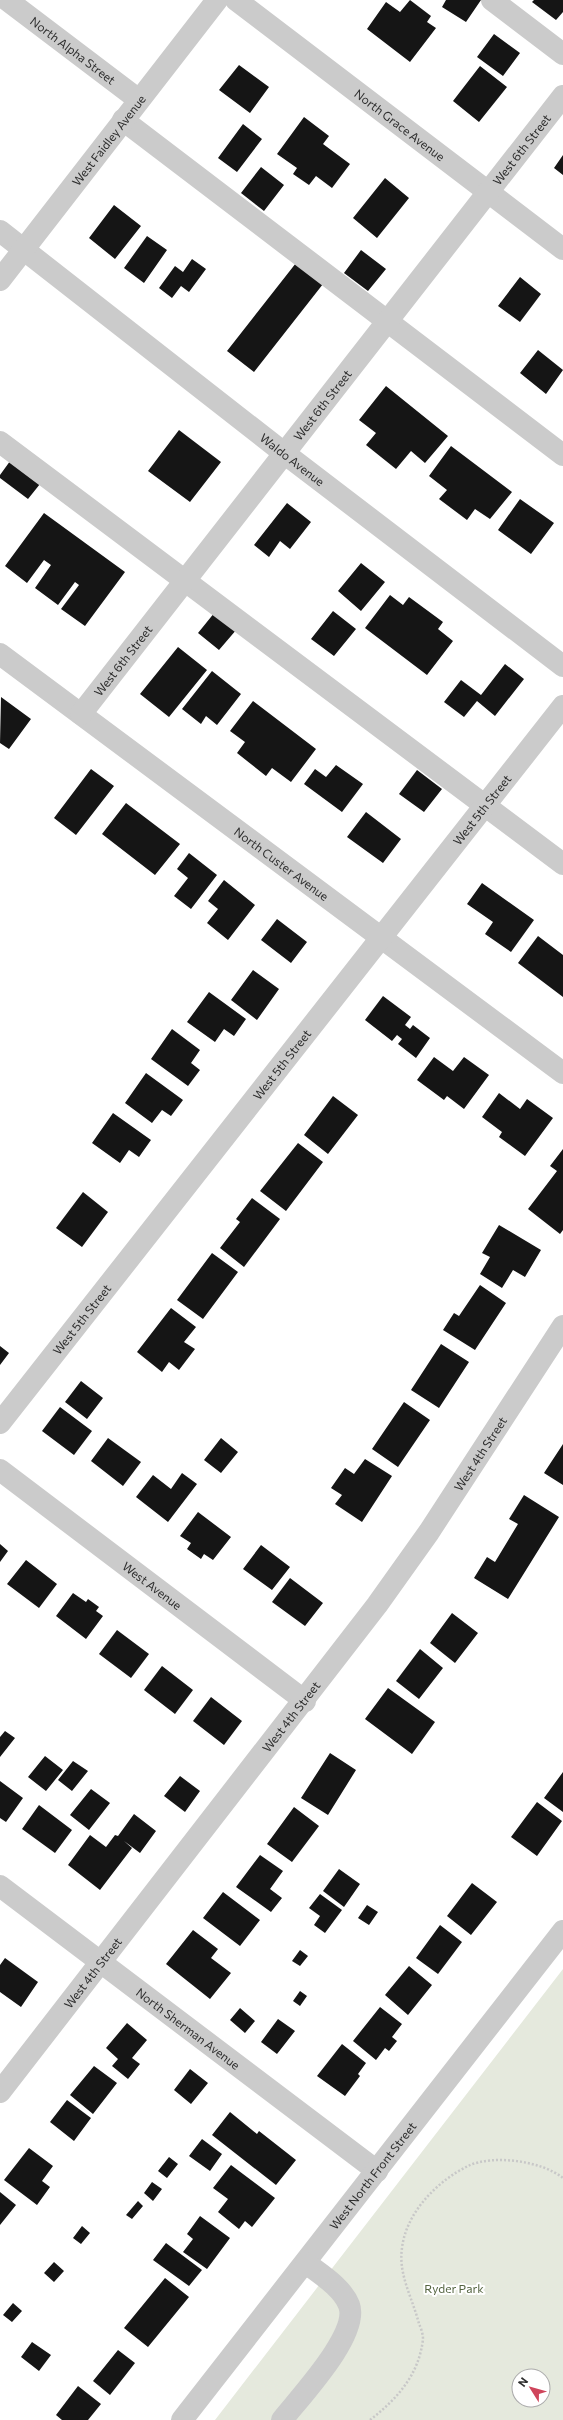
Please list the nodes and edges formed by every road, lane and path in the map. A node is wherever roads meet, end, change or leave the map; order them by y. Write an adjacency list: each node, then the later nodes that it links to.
1 (7, 0): 7 (street, North Alpha Street)
2 (217, 0): 7 (street, West Faidley Avenue)
3 (236, 0): 9 (street, North Grace Avenue)
4 (492, 0): 5 (street)
5 (563, 54)
6 (563, 96): 9 (street, West 6th Street)
7 (139, 100): 8 (street, West Faidley Avenue)
8 (123, 120): 11 (street, West Faidley Avenue); 14 (street)
9 (487, 192): 12 (street, North Grace Avenue); 14 (street, West 6th Street)
10 (0, 231): 11 (street, Waldo Avenue)
11 (25, 248): 13 (street, West Faidley Avenue); 16 (street, Waldo Avenue)
12 (563, 249)
13 (0, 280)
14 (387, 321): 16 (street, West 6th Street); 17 (street)
15 (0, 442): 18 (street)
16 (284, 453): 18 (street, West 6th Street); 20 (street, Waldo Avenue)
17 (563, 455)
18 (185, 580): 22 (street, West 6th Street); 23 (street)
19 (0, 654): 22 (street, North Custer Avenue)
20 (563, 666)
21 (563, 706): 23 (street, West 5th Street)
22 (81, 714): 25 (street, North Custer Avenue)
23 (485, 805): 24 (street); 25 (street, West 5th Street)
24 (563, 864)
25 (380, 938): 26 (street, North Custer Avenue); 28 (street, West 5th Street)
26 (563, 1073)
27 (563, 1326): 30 (street, West 4th Street)
28 (0, 1423)
29 (0, 1470): 30 (street, West Avenue)
30 (304, 1701): 33 (street, West 4th Street)
31 (0, 1886): 33 (street, North Sherman Avenue)
32 (563, 1932): 35 (street, West North Front Street)
33 (100, 1962): 34 (street, West 4th Street); 35 (street, North Sherman Avenue)
34 (0, 2092)
35 (377, 2171): 37 (street, West North Front Street)
36 (563, 2178): 40 (path)
37 (306, 2263): 38 (street, West North Front Street); 39 (street)
38 (182, 2420)
39 (282, 2420)
40 (370, 2420)

